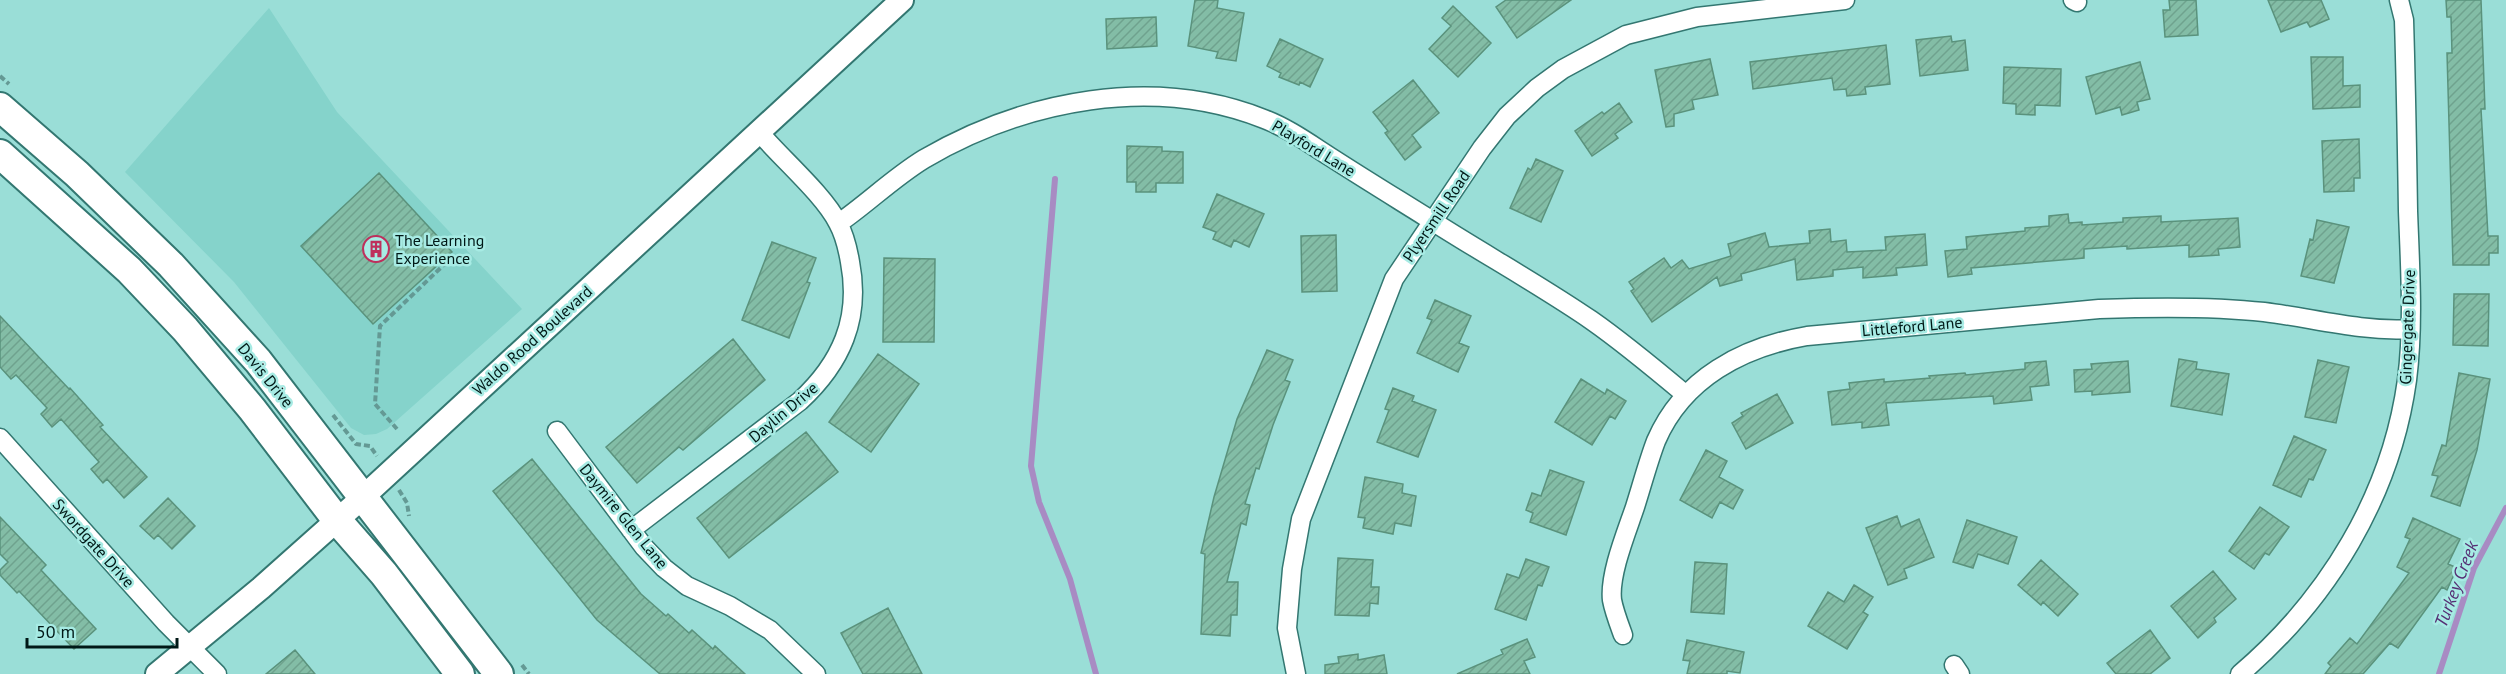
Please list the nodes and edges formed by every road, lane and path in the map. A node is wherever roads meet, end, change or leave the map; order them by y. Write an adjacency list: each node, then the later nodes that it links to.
1 (902, 0): 5 (street, Waldo Rood Boulevard)
2 (1845, 0): 7 (street, Plyersmill Road)
3 (2399, 0): 10 (street, Gingergate Drive)
4 (0, 107): 15 (main road, Davis Drive)
5 (760, 133): 8 (street, Daylin Drive); 15 (street, Waldo Rood Boulevard)
6 (0, 154): 16 (main road, Davis Drive)
7 (1432, 222): 8 (street, Playford Lane); 11 (street, Playford Lane); 25 (street, Plyersmill Road)
8 (839, 223): 17 (street, Daylin Drive)
9 (453, 256): 12 (path)
10 (2410, 329): 11 (street, Littleford Lane); 26 (street, Gingergate Drive)
11 (1686, 394): 18 (street, Littleford Lane)
12 (397, 429)
13 (557, 431): 17 (street, Daymire Glen Lane)
14 (0, 438): 19 (street, Swordgate Drive)
15 (362, 498): 16 (street, Waldo Rood Boulevard); 23 (main road, Davis Drive)
16 (336, 519): 19 (street, Waldo Rood Boulevard); 22 (main road, Davis Drive)
17 (632, 530): 24 (street, Daymire Glen Lane)
18 (1623, 635)
19 (189, 646): 20 (street, Waldo Rood Boulevard); 21 (street, Swordgate Drive)
20 (157, 674)
21 (217, 674)
22 (460, 674)
23 (499, 674)
24 (816, 674)
25 (1296, 674)
26 (2240, 674)

